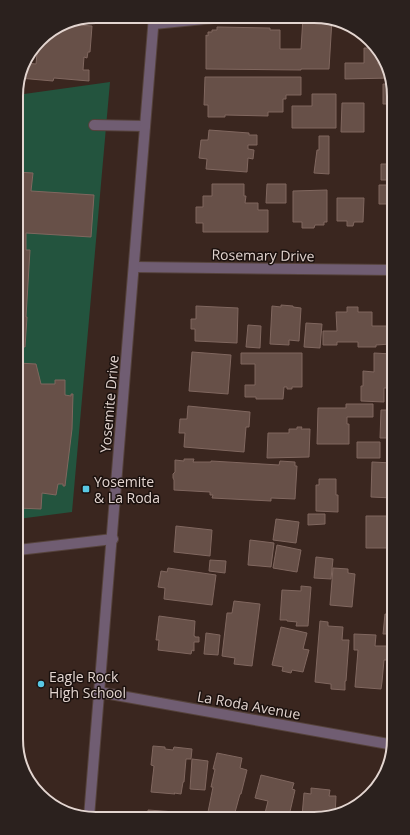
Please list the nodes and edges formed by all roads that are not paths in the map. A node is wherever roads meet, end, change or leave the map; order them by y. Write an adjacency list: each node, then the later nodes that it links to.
1 (154, 23): 3 (street, Yosemite Drive)
2 (94, 125): 3 (street)
3 (146, 126): 4 (street, Yosemite Drive)
4 (134, 267): 5 (street, Rosemary Drive); 6 (street, Yosemite Drive)
5 (387, 270)
6 (113, 538): 7 (street); 8 (street, Yosemite Drive)
7 (23, 549)
8 (99, 692): 9 (street, La Roda Avenue); 10 (street, Yosemite Drive)
9 (387, 744)
10 (90, 811)

